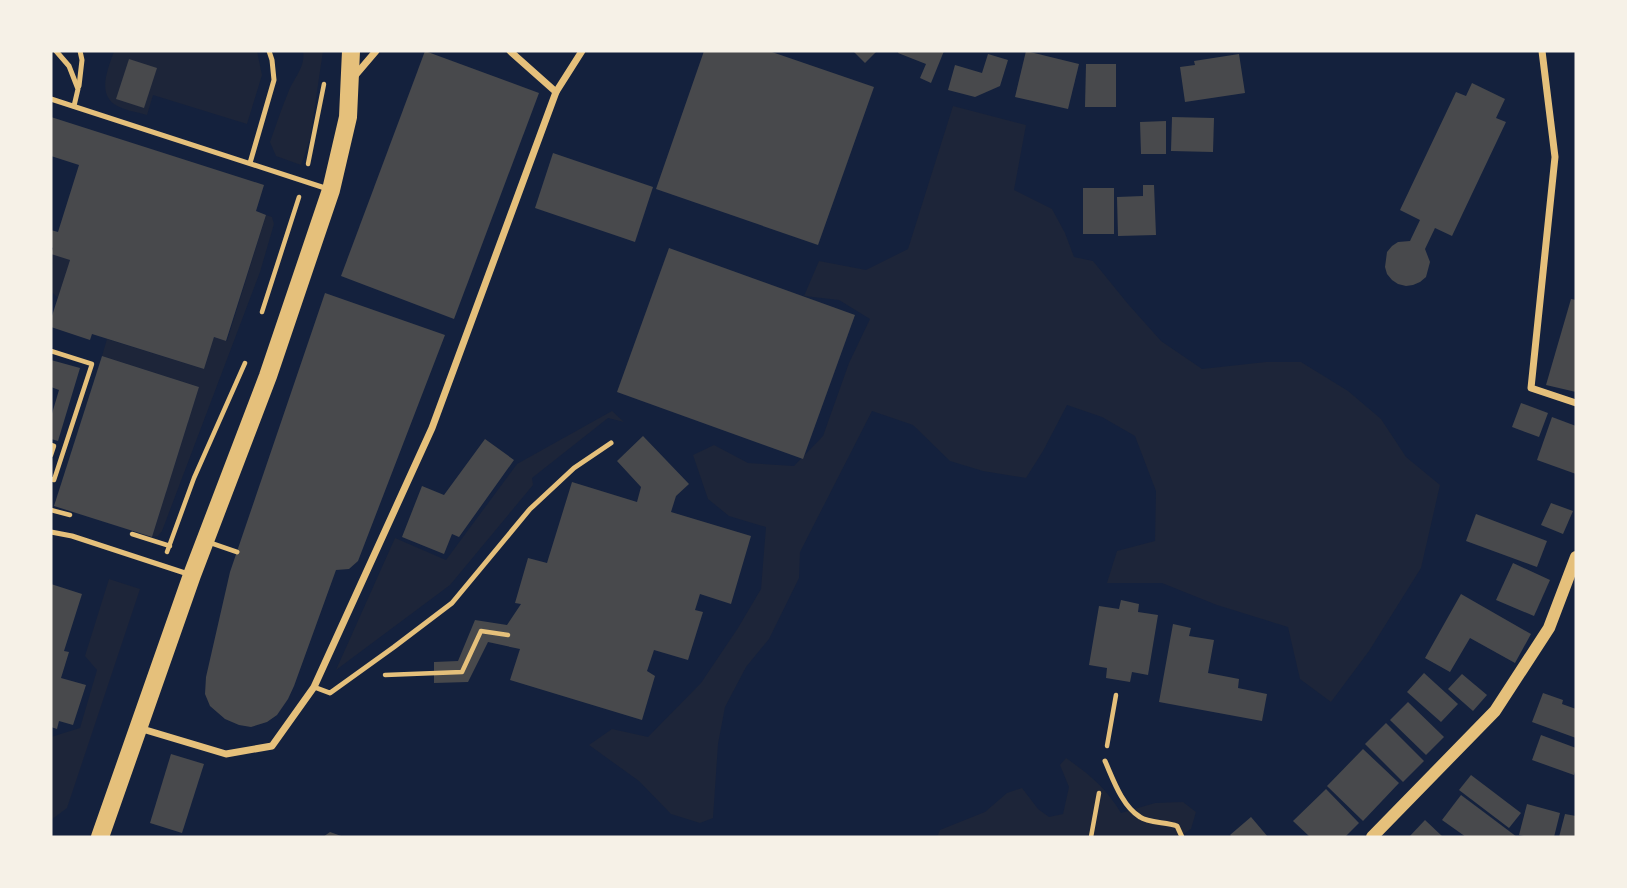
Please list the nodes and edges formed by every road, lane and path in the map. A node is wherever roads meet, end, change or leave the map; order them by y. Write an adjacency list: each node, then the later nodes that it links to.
1 (56, 51): 11 (lane)
2 (80, 51): 11 (lane)
3 (269, 51): 15 (lane)
4 (351, 51): 10 (main road)
5 (376, 51): 10 (street)
6 (510, 51): 12 (street)
7 (582, 51): 12 (street)
8 (1542, 51): 21 (street)
9 (324, 80): 16 (path)
10 (351, 82): 17 (main road)
11 (78, 89): 14 (lane)
12 (556, 92): 34 (street)
13 (51, 99): 14 (lane)
14 (74, 106): 15 (lane)
15 (250, 163): 16 (lane)
16 (304, 180): 17 (lane); 18 (path)
17 (331, 190): 27 (main road)
18 (260, 319)
19 (51, 351): 25 (path)
20 (247, 358): 30 (path)
21 (1576, 403)
22 (611, 443): 34 (lane)
23 (51, 445): 24 (path)
24 (51, 456)
25 (51, 479)
26 (51, 532): 30 (lane)
27 (205, 541): 28 (lane); 31 (main road)
28 (237, 552)
29 (1576, 557): 39 (street)
30 (161, 565): 31 (lane)
31 (192, 575): 35 (main road)
32 (508, 635): 33 (path)
33 (388, 675)
34 (314, 687): 35 (street)
35 (139, 728): 37 (main road)
36 (1105, 761): 38 (lane)
37 (100, 837)
38 (1182, 837)
39 (1373, 837)

